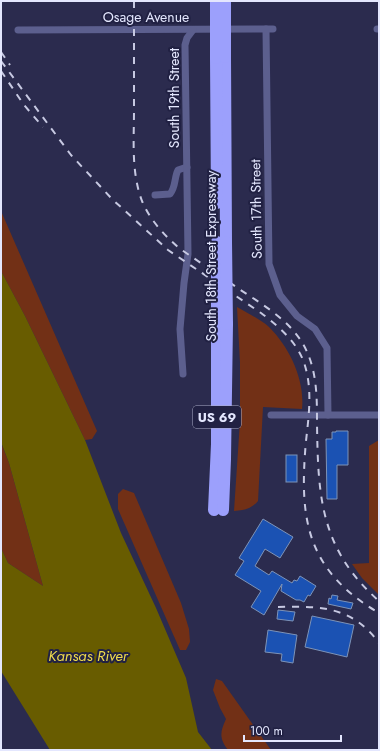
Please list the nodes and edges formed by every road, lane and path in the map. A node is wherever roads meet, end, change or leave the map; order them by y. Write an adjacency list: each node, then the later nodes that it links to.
1 (216, 1): 6 (highway, South 18th Street Expressway / US 69, bridge)
2 (225, 1): 6 (highway, South 18th Street Expressway / US 69, bridge)
3 (270, 29): 5 (street, Osage Avenue); 11 (street, South 17th Street)
4 (18, 30): 5 (street, Osage Avenue)
5 (193, 30): 7 (street, South 19th Street)
6 (221, 58): 13 (highway, South 18th Street Expressway / US 69, bridge)
7 (187, 167): 8 (street); 9 (street, South 19th Street)
8 (155, 195)
9 (182, 374)
10 (271, 415): 11 (street)
11 (328, 415): 12 (street)
12 (379, 415)
13 (218, 510)

